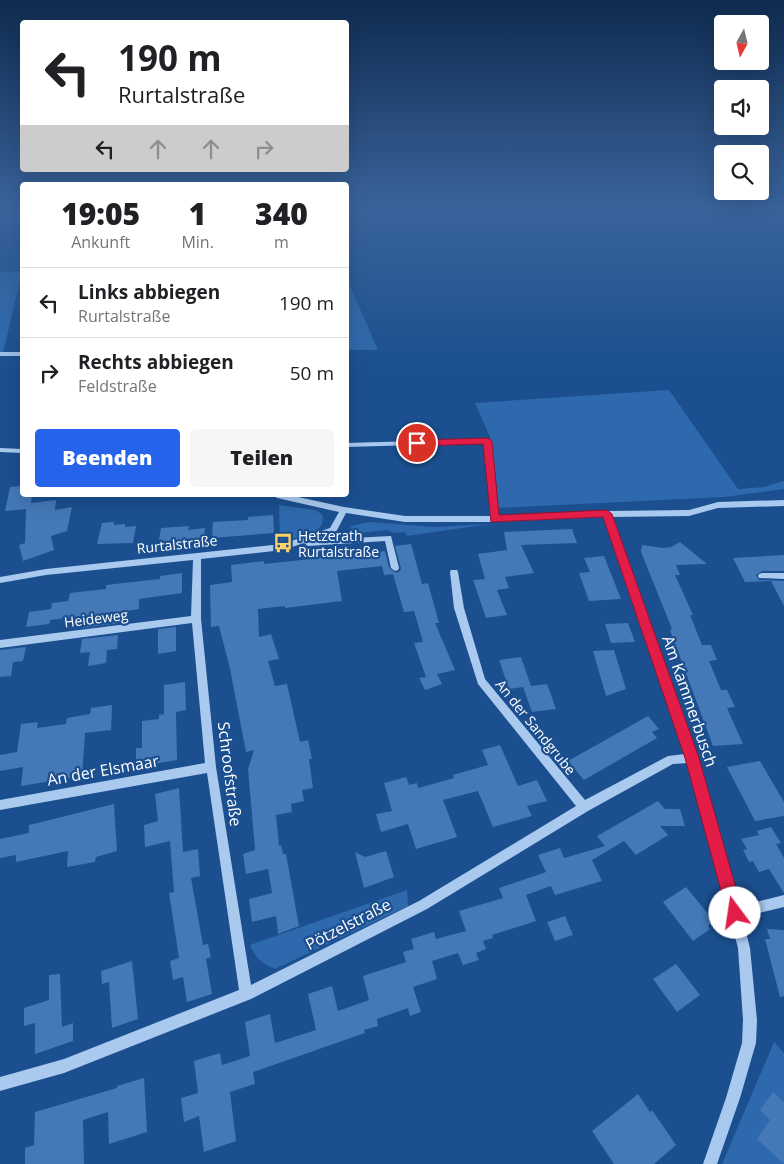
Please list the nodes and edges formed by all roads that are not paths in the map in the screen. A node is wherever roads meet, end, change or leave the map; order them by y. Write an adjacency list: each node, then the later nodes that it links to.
1 (0, 354): 2 (street)
2 (20, 354)
3 (350, 445): 10 (street)
4 (0, 450): 5 (street)
5 (20, 451)
6 (286, 497): 8 (street)
7 (784, 503): 9 (street)
8 (344, 510): 10 (street); 11 (street, Rurtalstraße)
9 (607, 514): 10 (street); 20 (street, Am Kammerbusch)
10 (494, 519)
11 (295, 544): 12 (street, Rurtalstraße); 13 (street)
12 (197, 556): 17 (street, Rurtalstraße); 18 (street, Schroofstraße)
13 (395, 568)
14 (454, 572): 23 (street, An der Sandgrube)
15 (762, 576): 16 (street)
16 (784, 576)
17 (0, 580)
18 (196, 619): 19 (street, Heideweg); 21 (street, Schroofstraße)
19 (0, 644)
20 (692, 758): 23 (street, Pötzelstraße); 25 (street, Am Kammerbusch)
21 (211, 767): 22 (street, An der Elsmaar); 26 (street, Schroofstraße)
22 (0, 805)
23 (584, 808): 26 (street, Pötzelstraße)
24 (784, 901): 25 (street)
25 (735, 913): 28 (street, Am Kammerbusch)
26 (246, 994): 27 (street, Pötzelstraße)
27 (0, 1084)
28 (710, 1164)

